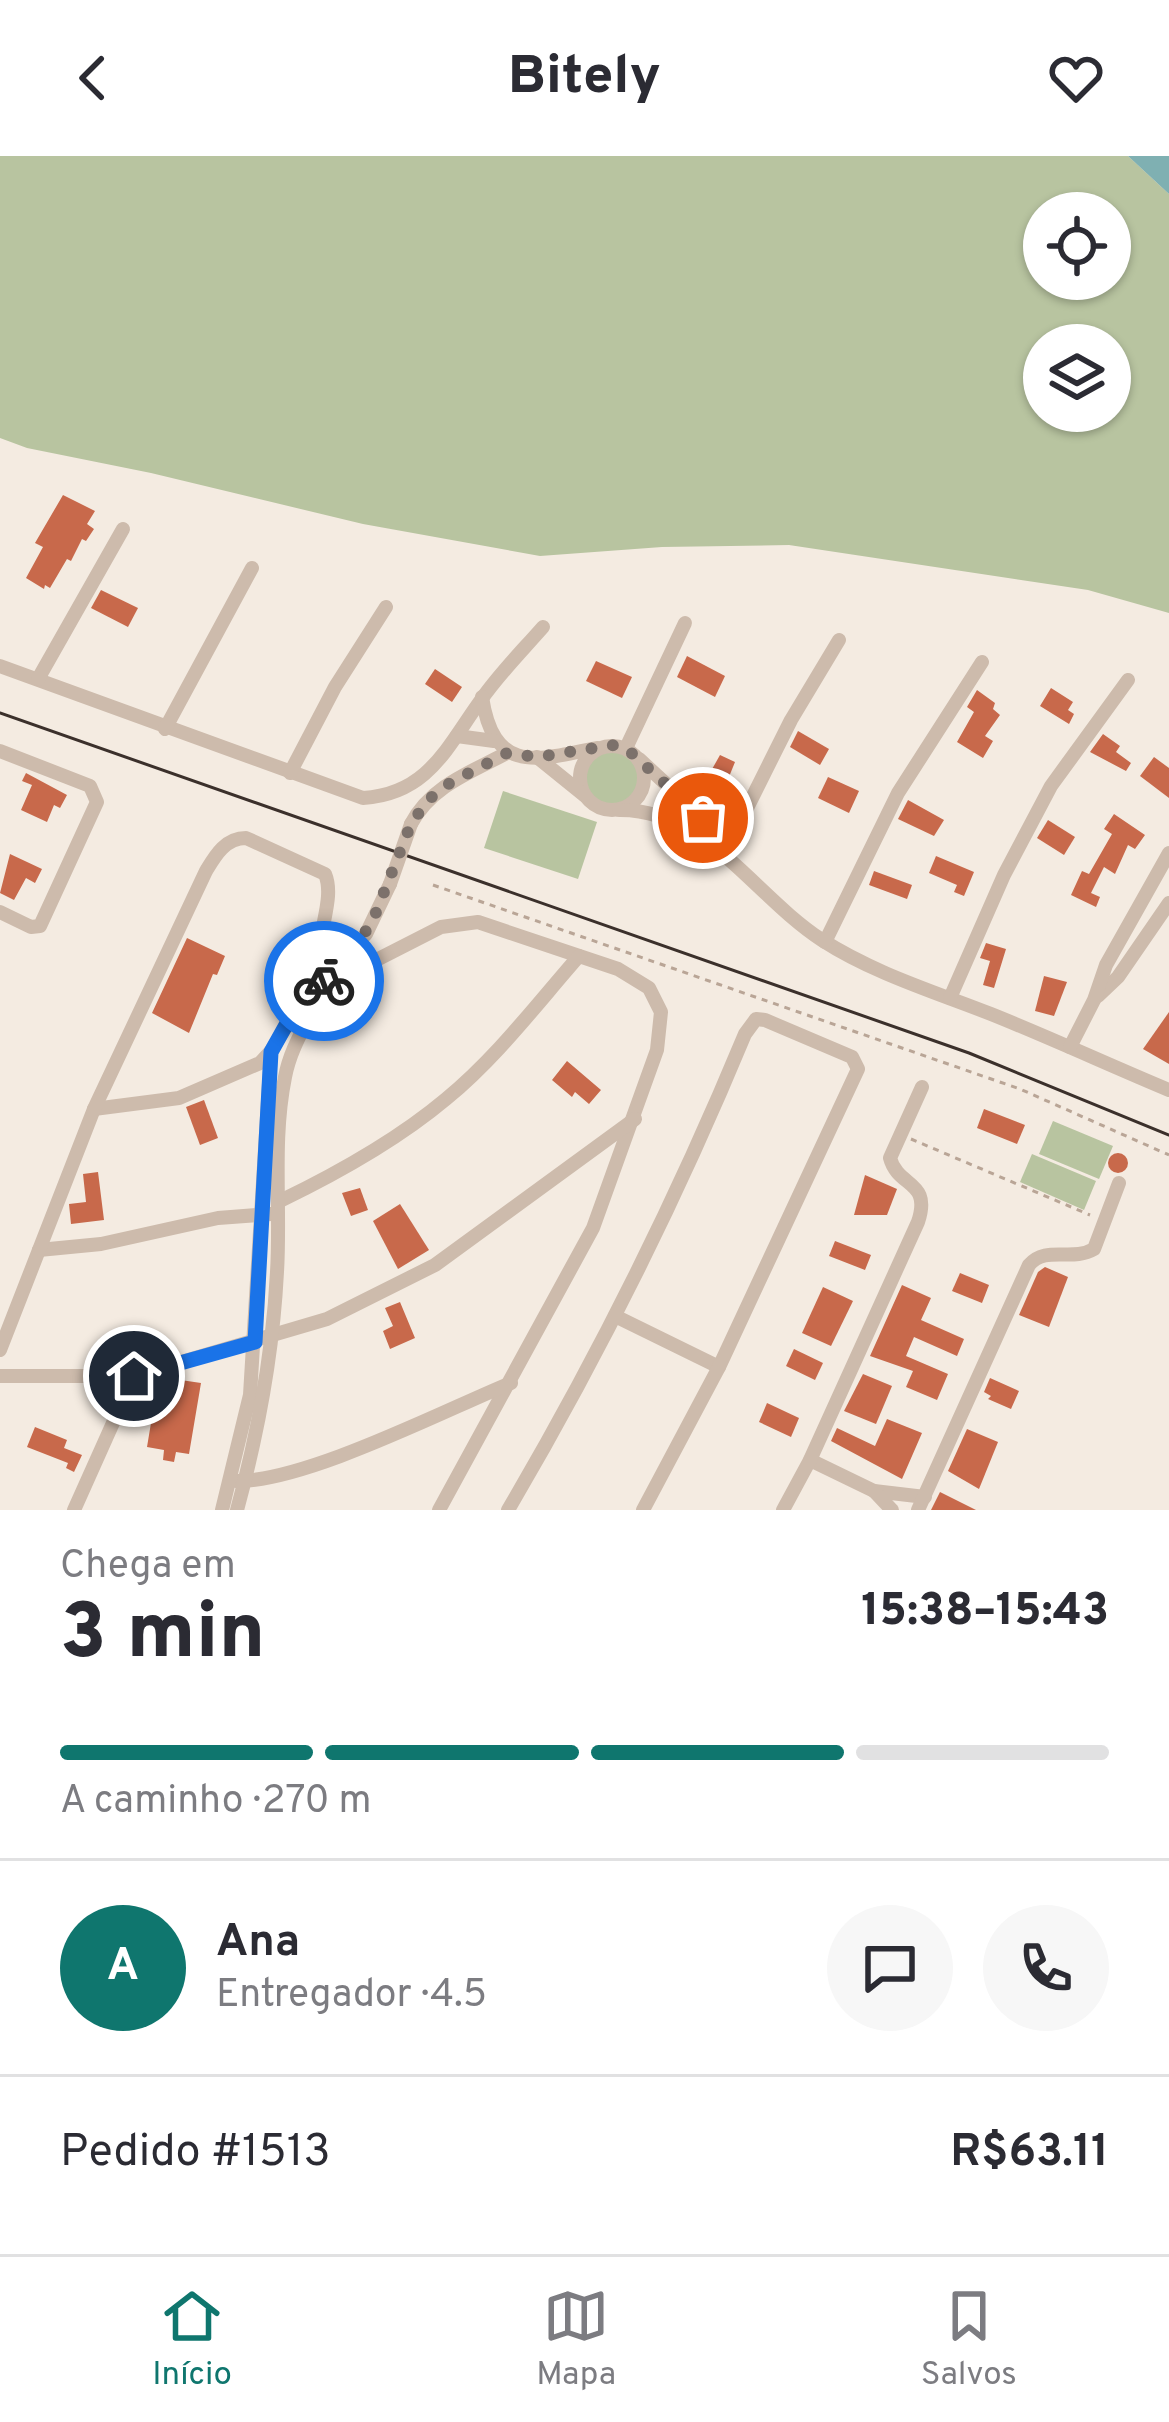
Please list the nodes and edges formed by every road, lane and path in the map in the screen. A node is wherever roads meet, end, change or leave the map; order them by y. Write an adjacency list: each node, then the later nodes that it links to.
1 (123, 529): 9 (street)
2 (252, 568): 12 (street)
3 (386, 607): 20 (street)
4 (685, 623): 18 (street)
5 (543, 627): 11 (street)
6 (839, 640): 23 (street)
7 (982, 662): 28 (street)
8 (0, 666): 9 (street)
9 (38, 680): 12 (street)
10 (1128, 680): 31 (street)
11 (482, 697): 13 (street); 14 (street)
12 (165, 729): 20 (street)
13 (457, 736): 14 (street); 20 (street)
14 (494, 742): 17 (street)
15 (602, 747): 18 (street); 19 (street); 21 (street)
16 (0, 751): 27 (street)
17 (507, 753): 19 (street); 30 (street, bridge)
18 (632, 753): 22 (street); 23 (street)
19 (537, 757): 21 (street)
20 (290, 773)
21 (589, 800): 22 (street)
22 (619, 810): 23 (street)
23 (722, 849): 28 (street)
24 (1169, 853): 32 (street)
25 (433, 885): 40 (path)
26 (1169, 903): 32 (street)
27 (0, 912)
28 (825, 942): 31 (street)
29 (579, 956): 30 (street); 38 (street); 43 (street)
30 (326, 979): 34 (street); 37 (street); 43 (street)
31 (950, 998): 33 (street)
32 (1094, 1000): 33 (street)
33 (1070, 1047): 36 (street)
34 (271, 1052): 37 (street); 42 (street)
35 (922, 1087): 39 (street)
36 (1169, 1090)
37 (94, 1109): 47 (street)
38 (635, 1119): 49 (street); 54 (street)
39 (898, 1134): 46 (path); 55 (street)
40 (1169, 1155)
41 (1120, 1183): 46 (street)
42 (263, 1194): 43 (street); 44 (street); 45 (street)
43 (280, 1201): 44 (street); 49 (street)
44 (263, 1213): 45 (street); 49 (street)
45 (218, 1218): 47 (street)
46 (1105, 1221): 58 (street)
47 (39, 1250): 50 (street)
48 (615, 1316): 51 (street); 51 (street); 63 (street)
49 (262, 1339): 53 (street); 56 (street)
50 (0, 1350)
51 (718, 1367): 64 (street)
52 (0, 1376): 53 (street)
53 (134, 1376): 59 (street)
54 (511, 1383): 56 (street); 62 (street)
55 (810, 1460): 57 (street); 65 (street)
56 (238, 1481): 60 (street); 61 (street)
57 (874, 1491): 58 (street); 66 (street)
58 (922, 1503)
59 (74, 1510)
60 (222, 1510)
61 (237, 1510)
62 (440, 1510)
63 (508, 1510)
64 (643, 1510)
65 (783, 1510)
66 (892, 1510)

